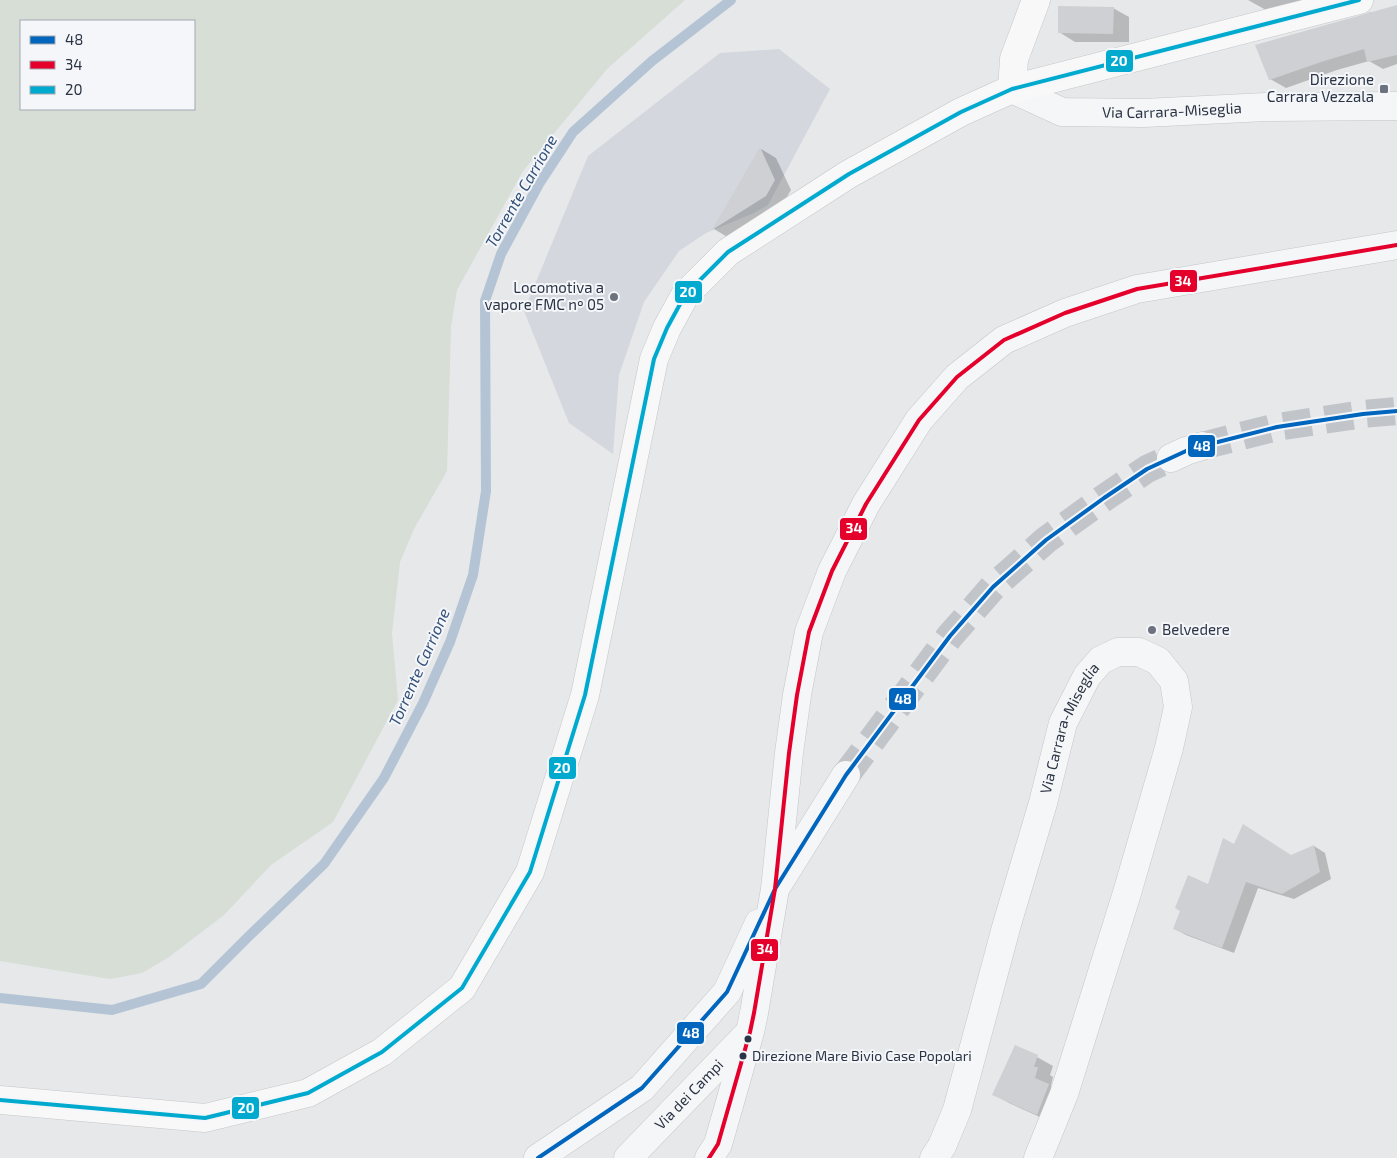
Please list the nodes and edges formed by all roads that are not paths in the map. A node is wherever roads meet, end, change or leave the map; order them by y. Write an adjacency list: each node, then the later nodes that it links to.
1 (1036, 0): 3 (main road)
2 (1359, 0): 3 (main road)
3 (1012, 89): 4 (street, Via Carrara-Miseglia); 11 (main road)
4 (1397, 106)
5 (1397, 245): 9 (street)
6 (1202, 446): 7 (street)
7 (1171, 458)
8 (846, 775): 9 (street)
9 (775, 890): 10 (street); 12 (street)
10 (750, 1032): 13 (street, Via dei Campi); 14 (street)
11 (0, 1100)
12 (538, 1158)
13 (628, 1158)
14 (709, 1158)
15 (934, 1158): 16 (street, Via Carrara-Miseglia)
16 (1038, 1158)

